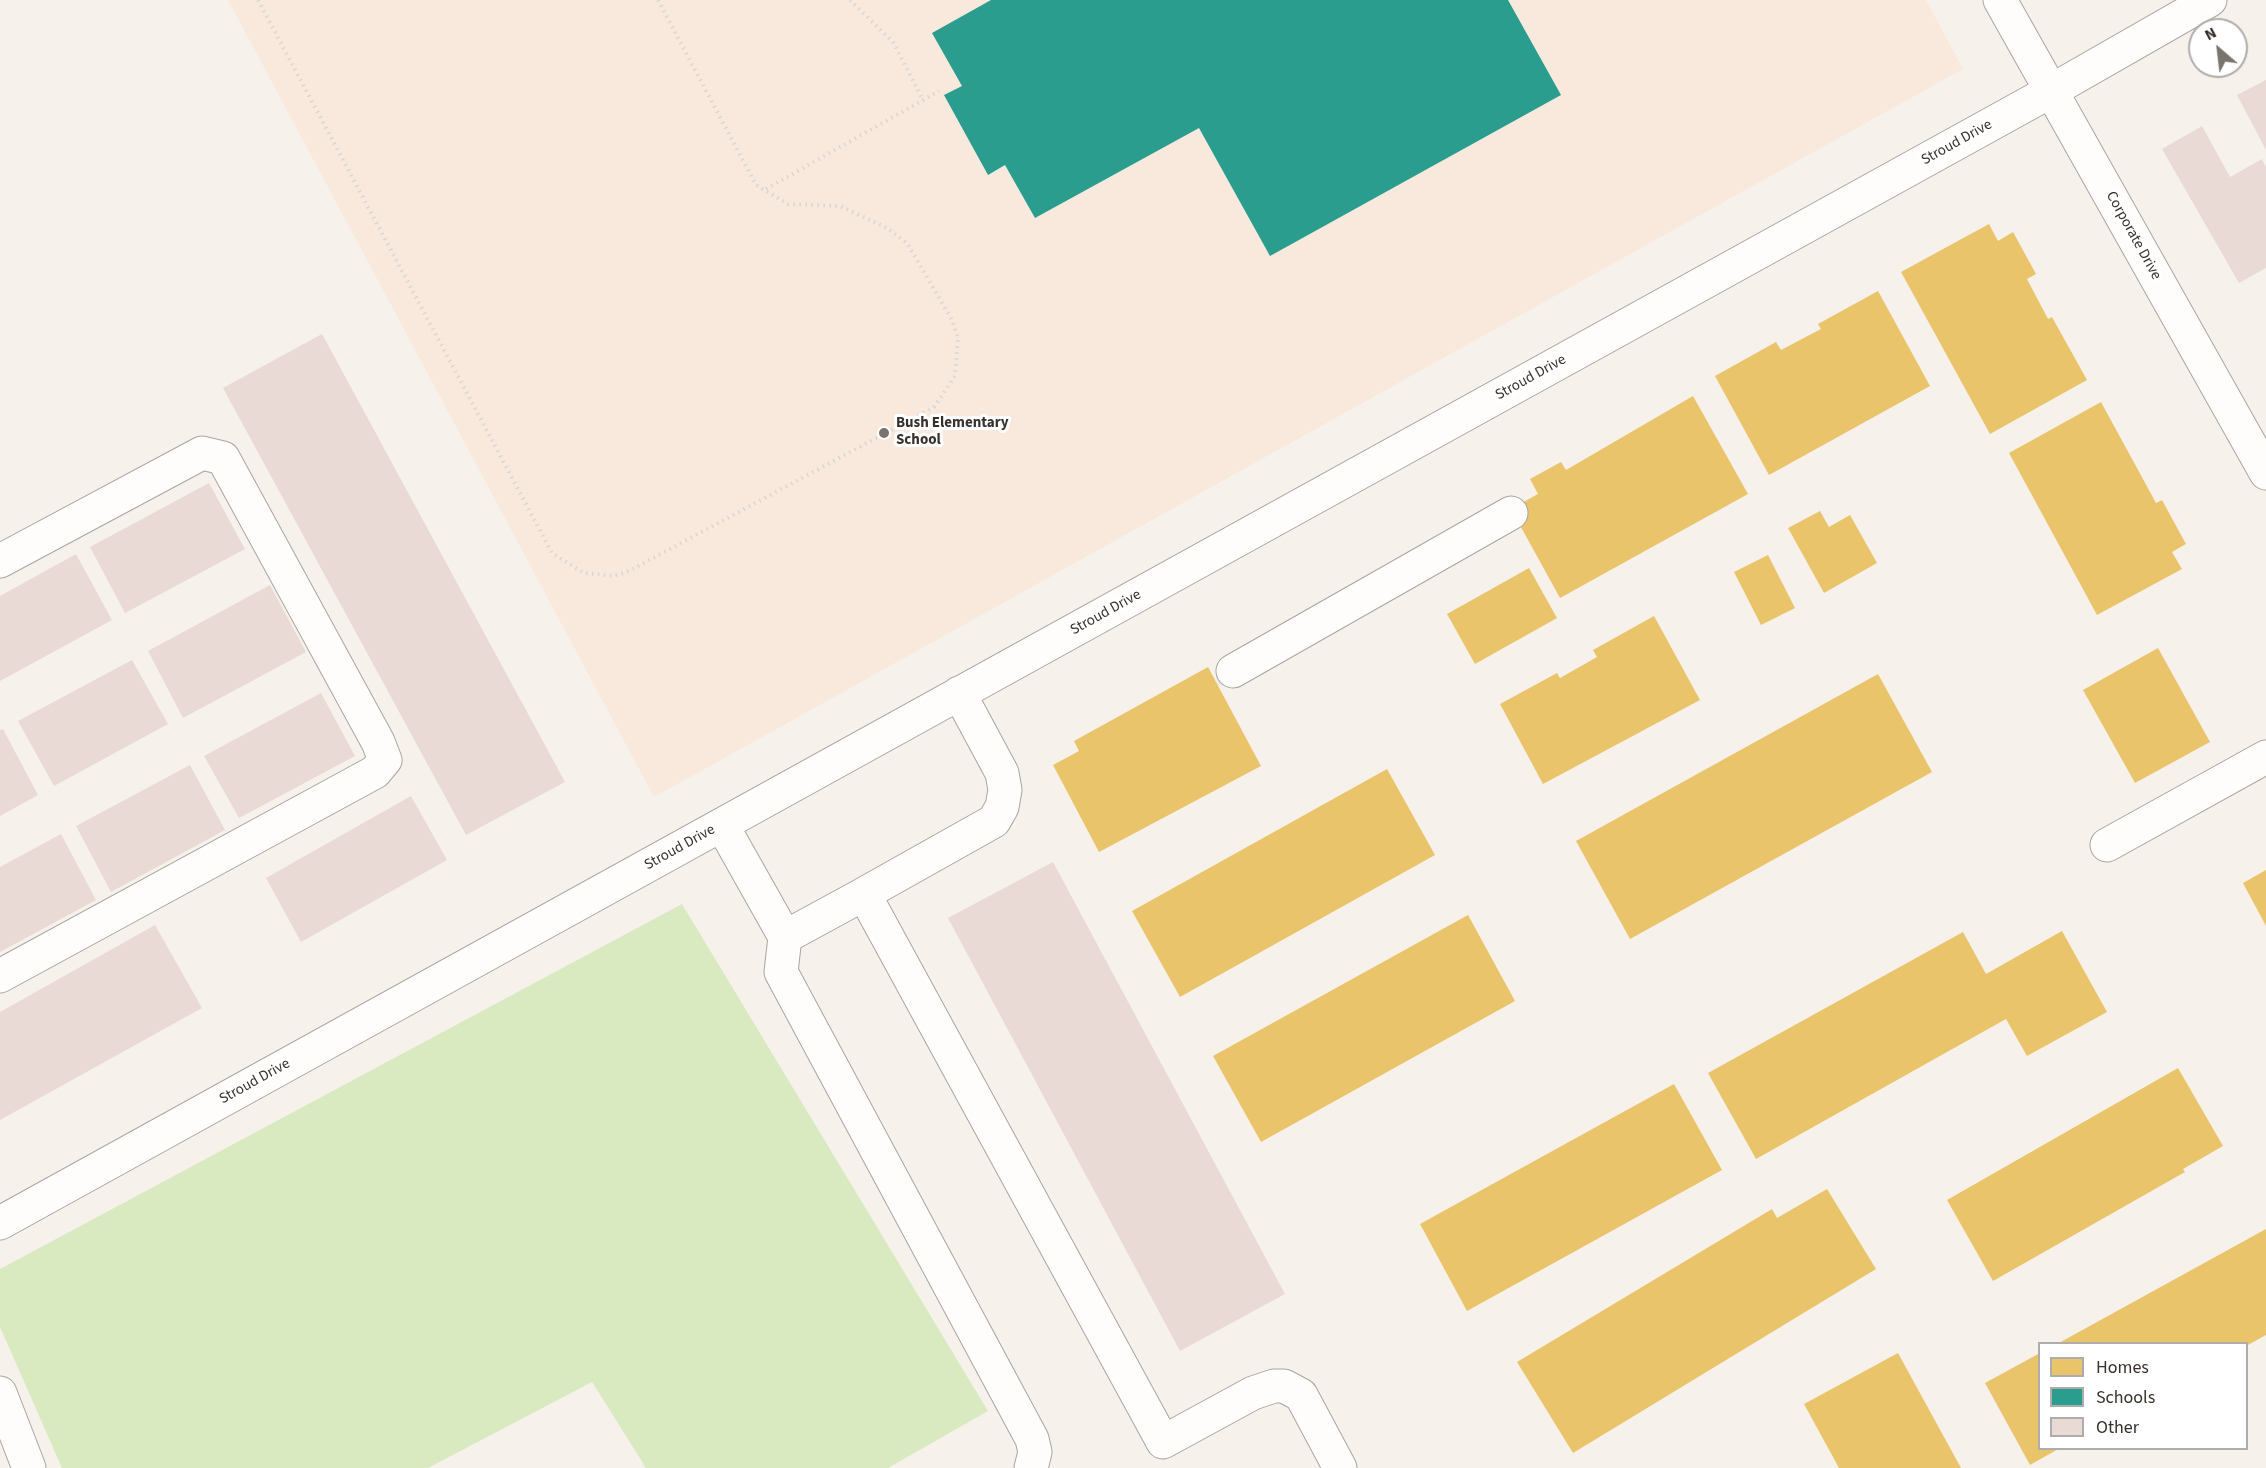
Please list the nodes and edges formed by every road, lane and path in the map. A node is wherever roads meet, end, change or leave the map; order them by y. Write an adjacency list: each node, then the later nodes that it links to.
1 (258, 0): 9 (path)
2 (658, 0): 9 (path)
3 (850, 0): 8 (path)
4 (2000, 0): 7 (street, Corporate Drive)
5 (2210, 0): 7 (street, Stroud Drive)
6 (939, 91): 8 (path)
7 (2051, 91): 10 (street, Corporate Drive); 14 (street, Stroud Drive)
8 (923, 100): 9 (path)
9 (765, 190)
10 (2266, 472)
11 (1511, 513): 13 (street)
12 (0, 561): 20 (street)
13 (1233, 671)
14 (959, 693): 16 (street, Stroud Drive); 18 (street)
15 (2266, 758): 17 (street)
16 (722, 825): 19 (street); 21 (street, Stroud Drive)
17 (2107, 845)
18 (864, 894): 19 (street); 25 (street)
19 (785, 937): 24 (street)
20 (0, 976)
21 (0, 1223)
22 (0, 1393): 23 (street)
23 (29, 1468)
24 (1031, 1468)
25 (1340, 1468)

